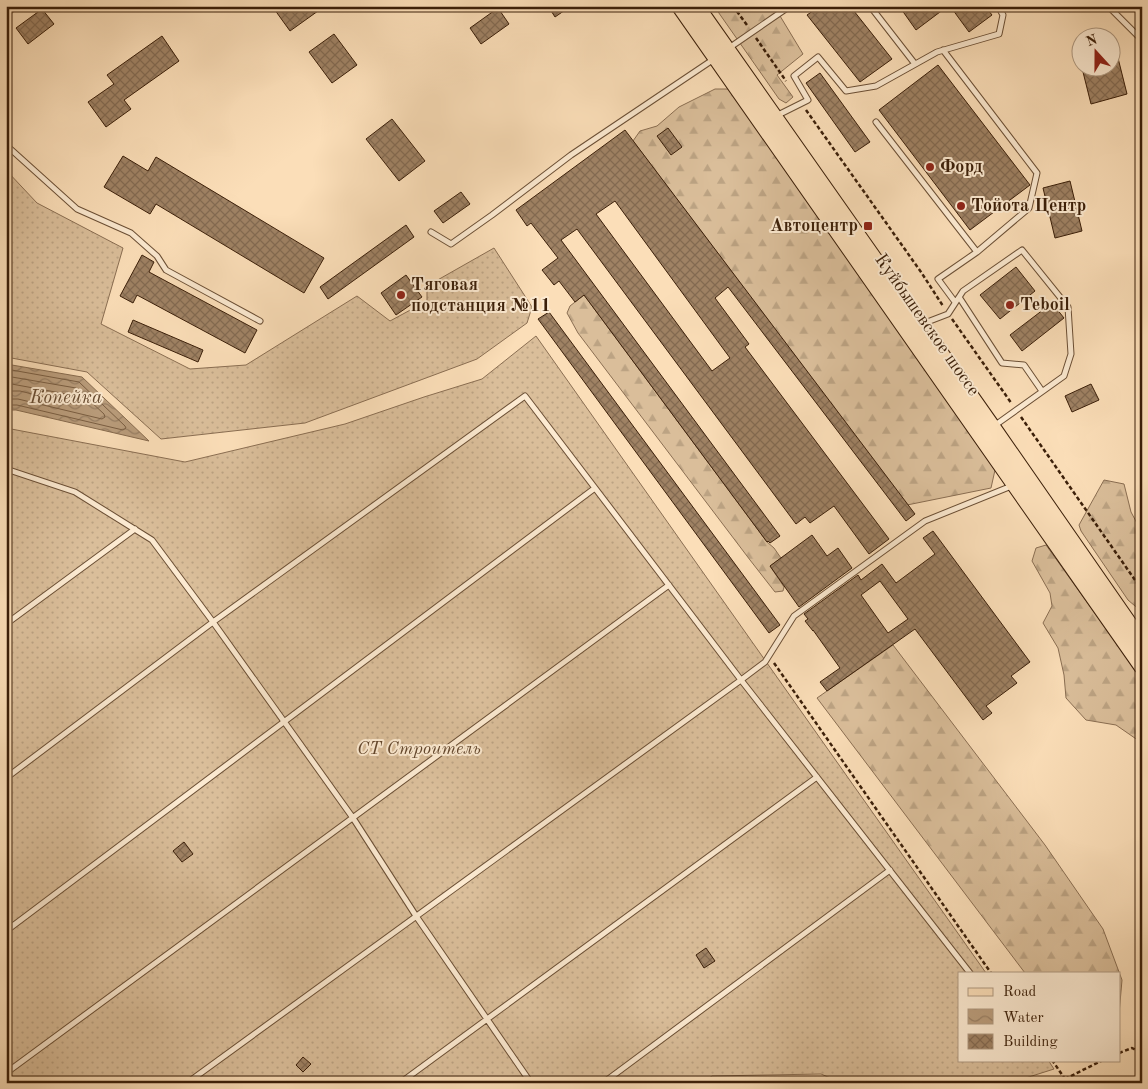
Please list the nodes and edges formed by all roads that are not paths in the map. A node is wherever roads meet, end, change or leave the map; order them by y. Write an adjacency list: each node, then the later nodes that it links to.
1 (12, 6): 8 (street)
2 (680, 6): 11 (main road, Куйбышевское шоссе)
3 (696, 6): 11 (main road, Куйбышевское шоссе)
4 (790, 6): 11 (lane)
5 (870, 6): 12 (lane)
6 (998, 6): 10 (lane)
7 (1108, 6): 9 (lane)
8 (6, 10)
9 (1142, 40)
10 (943, 50): 12 (lane); 17 (lane)
11 (722, 54): 13 (main road, Куйбышевское шоссе); 16 (lane); 24 (main road, Куйбышевское шоссе)
12 (916, 64): 13 (lane)
13 (773, 118): 20 (main road, Куйбышевское шоссе)
14 (876, 122): 17 (lane)
15 (6, 145): 19 (lane)
16 (431, 232)
17 (976, 252): 18 (lane)
18 (957, 300): 20 (lane); 21 (lane); 21 (lane)
19 (260, 321)
20 (919, 325): 22 (main road, Куйбышевское шоссе)
21 (1042, 391): 22 (lane)
22 (992, 427): 30 (main road, Куйбышевское шоссе)
23 (6, 469): 26 (lane)
24 (1014, 485): 31 (main road, Куйбышевское шоссе); 32 (lane)
25 (595, 488): 27 (lane); 28 (lane); 33 (lane)
26 (135, 530): 28 (lane); 29 (lane)
27 (669, 585): 32 (lane); 36 (lane)
28 (213, 622): 33 (lane); 35 (lane)
29 (6, 624)
30 (1142, 643)
31 (1142, 666)
32 (741, 680): 34 (lane); 38 (lane)
33 (284, 722): 36 (lane); 39 (lane)
34 (817, 777): 37 (lane); 41 (lane)
35 (6, 778)
36 (352, 818): 38 (lane); 42 (lane)
37 (890, 870): 40 (lane); 46 (lane)
38 (416, 916): 41 (lane); 43 (lane)
39 (6, 931)
40 (969, 972)
41 (486, 1019): 44 (lane); 45 (lane)
42 (6, 1073)
43 (187, 1083)
44 (400, 1083)
45 (531, 1083)
46 (603, 1083)

